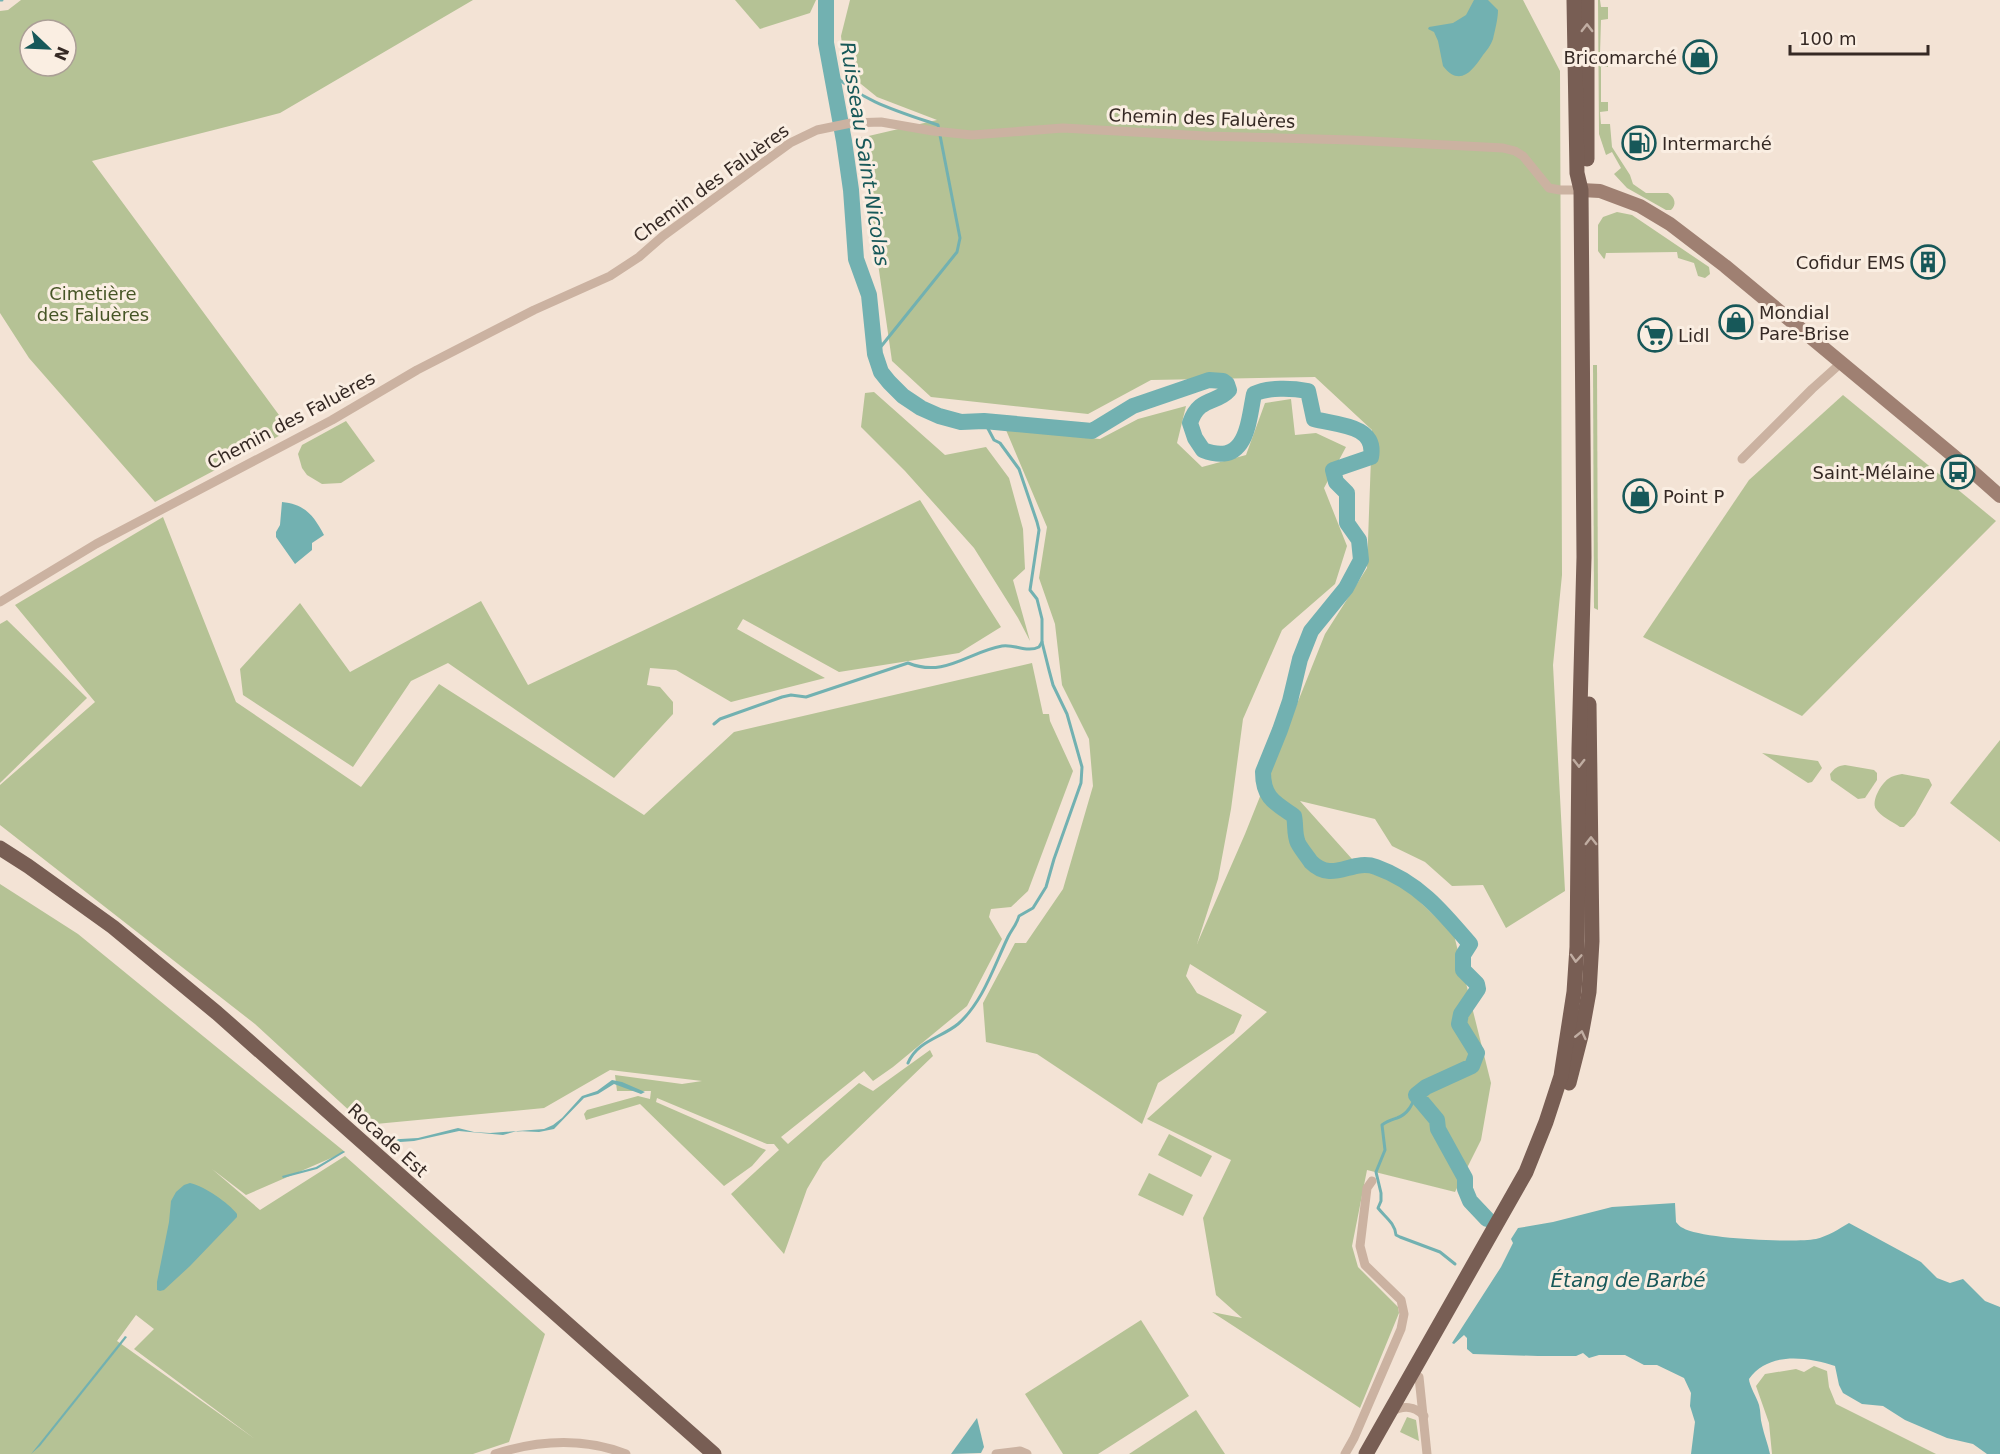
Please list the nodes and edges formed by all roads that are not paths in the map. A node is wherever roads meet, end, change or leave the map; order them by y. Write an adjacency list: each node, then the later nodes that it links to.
1 (1574, 0): 3 (main road)
2 (1587, 0): 3 (main road, one-way to 2)
3 (1581, 190): 4 (main road); 7 (main road); 8 (street, Chemin des Faluères)
4 (1841, 363): 5 (street); 6 (main road)
5 (1742, 459)
6 (2000, 496)
7 (1584, 557): 11 (main road, one-way to 7); 12 (main road, one-way to 12)
8 (0, 602)
9 (0, 850): 16 (main road, Rocade Est)
10 (1372, 1180): 19 (street)
11 (1419, 1377): 12 (main road); 13 (street)
12 (1394, 1411): 13 (street); 20 (main road); 21 (main road)
13 (1424, 1416): 22 (street)
14 (495, 1454): 15 (street)
15 (626, 1454)
16 (714, 1454)
17 (996, 1454): 18 (street)
18 (1027, 1454)
19 (1345, 1454)
20 (1366, 1454)
21 (1375, 1454)
22 (1427, 1454)

